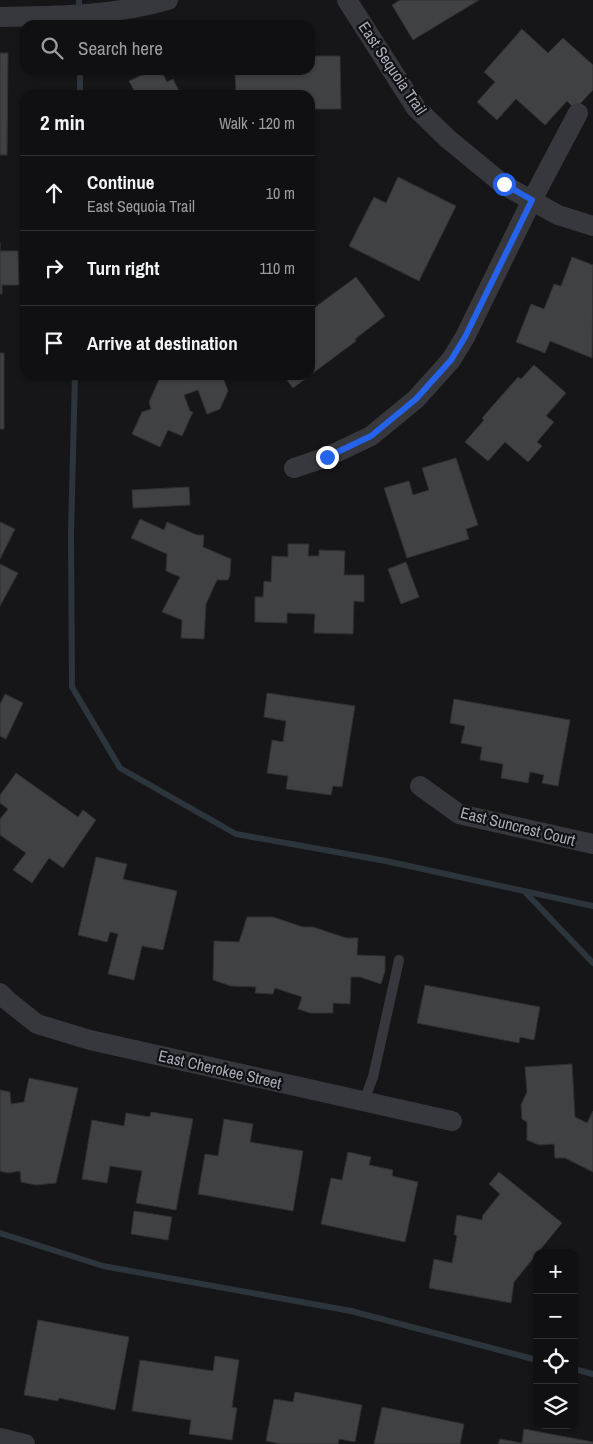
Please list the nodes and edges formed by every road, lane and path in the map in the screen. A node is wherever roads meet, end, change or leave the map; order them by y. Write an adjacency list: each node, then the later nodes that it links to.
1 (168, 0): 3 (street)
2 (347, 0): 5 (street, East Sequoia Trail)
3 (0, 17)
4 (578, 113): 5 (street)
5 (532, 200): 6 (street, East Sequoia Trail); 7 (street)
6 (593, 226)
7 (294, 468)
8 (420, 786): 9 (street, East Suncrest Court)
9 (593, 844)
10 (399, 960): 12 (lane)
11 (2, 1001): 12 (street, East Cherokee Street)
12 (364, 1102): 13 (street, East Cherokee Street)
13 (452, 1120)
14 (0, 1438): 15 (street)
15 (25, 1444)

